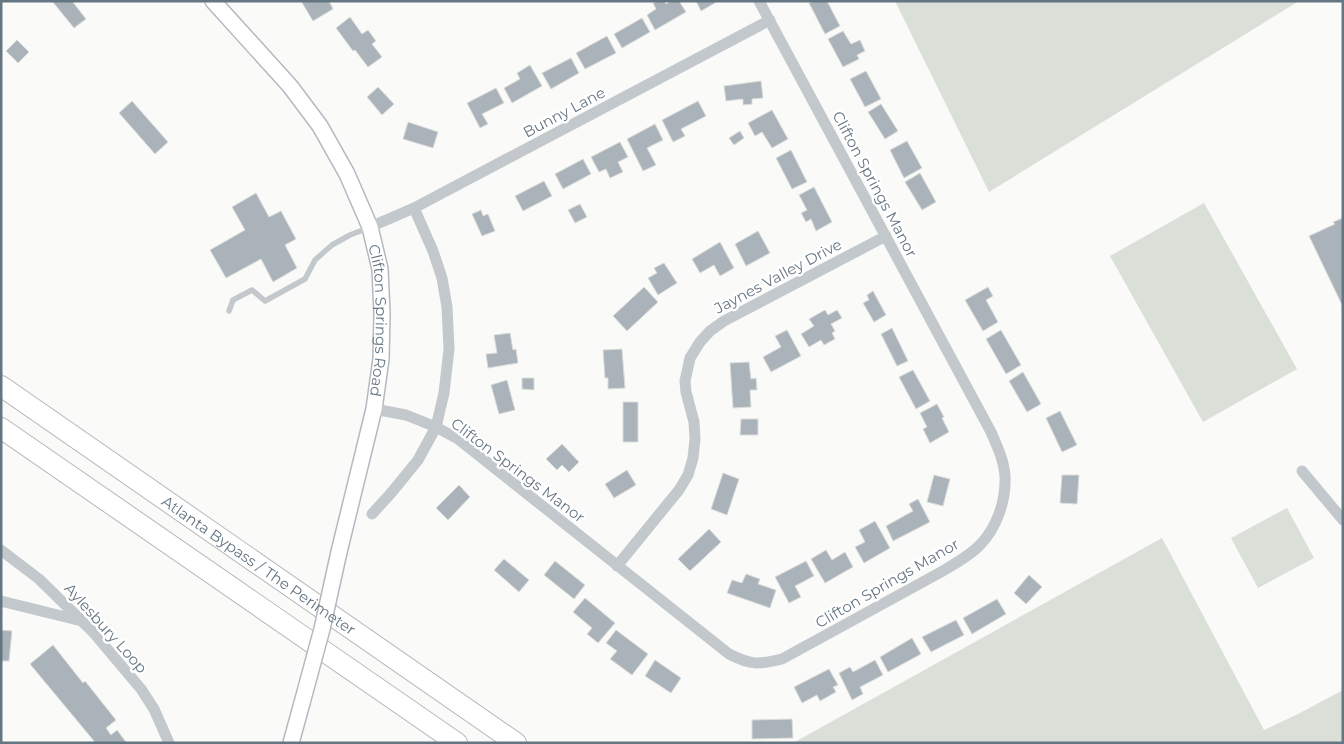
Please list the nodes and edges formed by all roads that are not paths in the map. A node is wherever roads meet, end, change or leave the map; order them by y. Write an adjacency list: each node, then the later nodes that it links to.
1 (212, 1): 5 (street, Clifton Springs Road)
2 (759, 1): 3 (street, Clifton Springs Manor)
3 (770, 20): 4 (street, Bunny Lane); 6 (street, Clifton Springs Manor)
4 (414, 208): 5 (street, Bunny Lane); 10 (street)
5 (370, 227): 7 (lane); 9 (street, Clifton Springs Road)
6 (886, 236): 16 (street, Jaynes Valley Drive); 16 (street, Clifton Springs Manor)
7 (229, 311)
8 (1, 386): 22 (highway, Atlanta Bypass / The Perimeter)
9 (374, 409): 10 (street, Clifton Springs Manor); 20 (street, Clifton Springs Road, bridge)
10 (436, 427): 13 (street); 16 (street, Clifton Springs Manor)
11 (1, 428): 21 (highway)
12 (1302, 471): 14 (street)
13 (372, 514)
14 (1343, 520)
15 (1, 550): 18 (street, Aylesbury Loop)
16 (617, 566)
17 (1, 601): 18 (street)
18 (83, 622): 19 (street, Aylesbury Loop)
19 (169, 743)
20 (291, 743)
21 (456, 743)
22 (516, 743)

